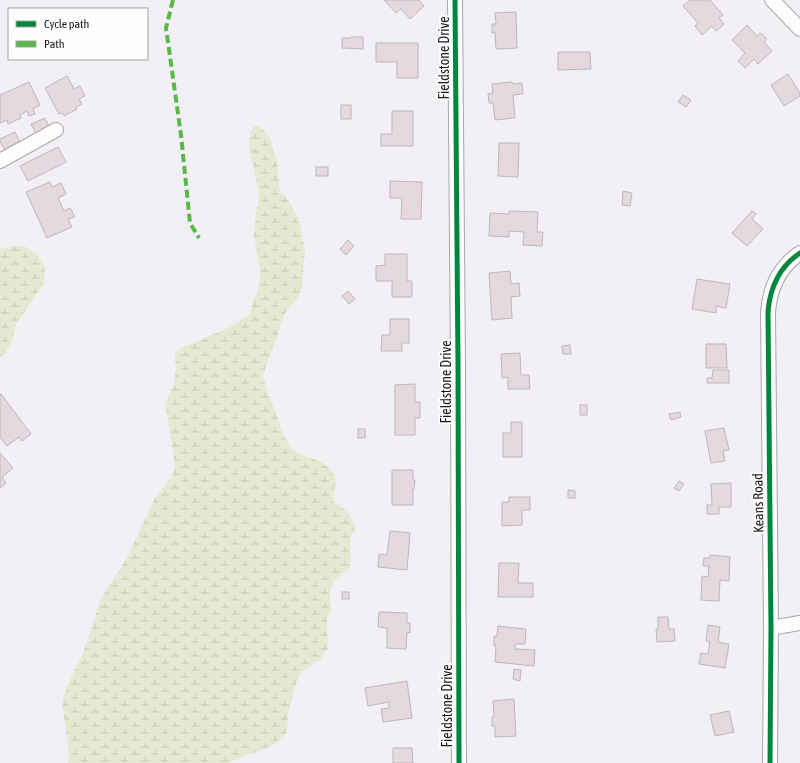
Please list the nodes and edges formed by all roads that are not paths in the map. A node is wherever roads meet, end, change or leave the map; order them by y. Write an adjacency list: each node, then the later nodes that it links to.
1 (455, 0): 9 (street, Fieldstone Drive)
2 (772, 0): 3 (street)
3 (800, 29)
4 (56, 130): 5 (street)
5 (0, 161)
6 (800, 253): 8 (street, Keans Road)
7 (800, 624): 8 (street)
8 (771, 628): 10 (street, Keans Road)
9 (459, 763)
10 (770, 763)

